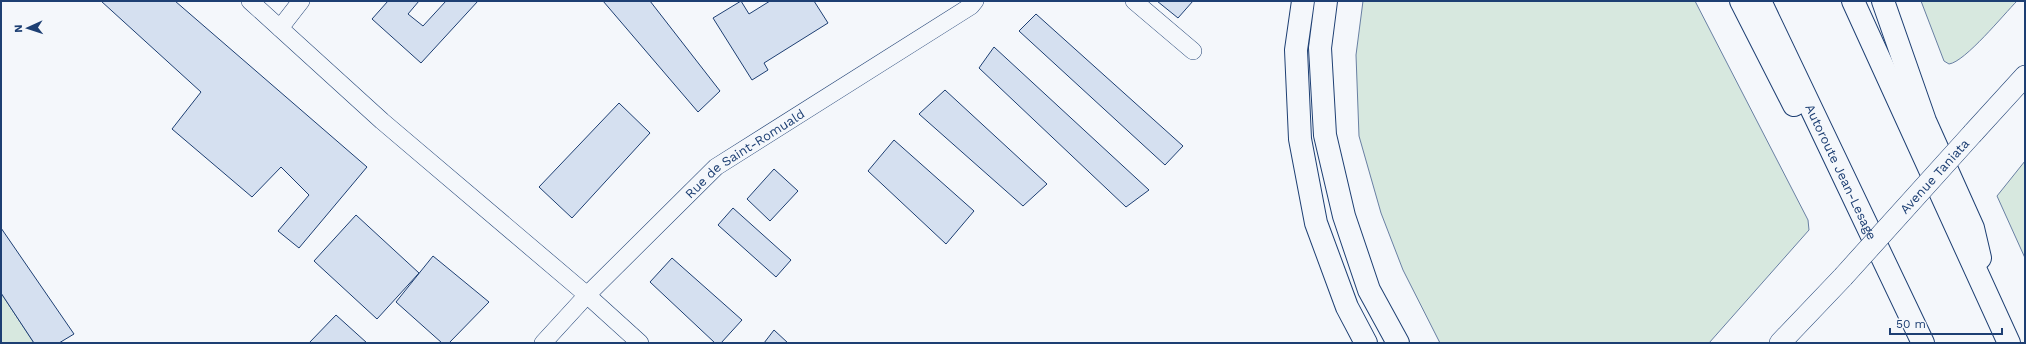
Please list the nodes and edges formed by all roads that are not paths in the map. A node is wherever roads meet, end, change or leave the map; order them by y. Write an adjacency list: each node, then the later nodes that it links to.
1 (250, 1): 11 (street)
2 (301, 1): 11 (street)
3 (975, 1): 16 (street, Rue de Saint-Romuald)
4 (1134, 1): 12 (street)
5 (1303, 1): 20 (highway)
6 (1326, 1): 21 (highway)
7 (1741, 1): 14 (highway)
8 (1760, 1): 14 (highway, Autoroute Jean-Lesage)
9 (1853, 1): 17 (highway)
10 (1883, 1): 17 (highway)
11 (280, 28): 16 (street)
12 (1194, 51)
13 (2025, 76): 15 (main road, Avenue Taniata, bridge)
14 (1889, 272): 24 (highway, Autoroute Jean-Lesage)
15 (1844, 277): 22 (main road, Avenue Taniata); 23 (main road, Avenue Taniata)
16 (587, 295): 18 (street, Rue de Saint-Romuald); 19 (street)
17 (1988, 298): 25 (highway)
18 (544, 343)
19 (640, 343)
20 (1366, 343)
21 (1398, 343)
22 (1780, 343)
23 (1789, 343)
24 (1923, 343)
25 (2009, 343)

